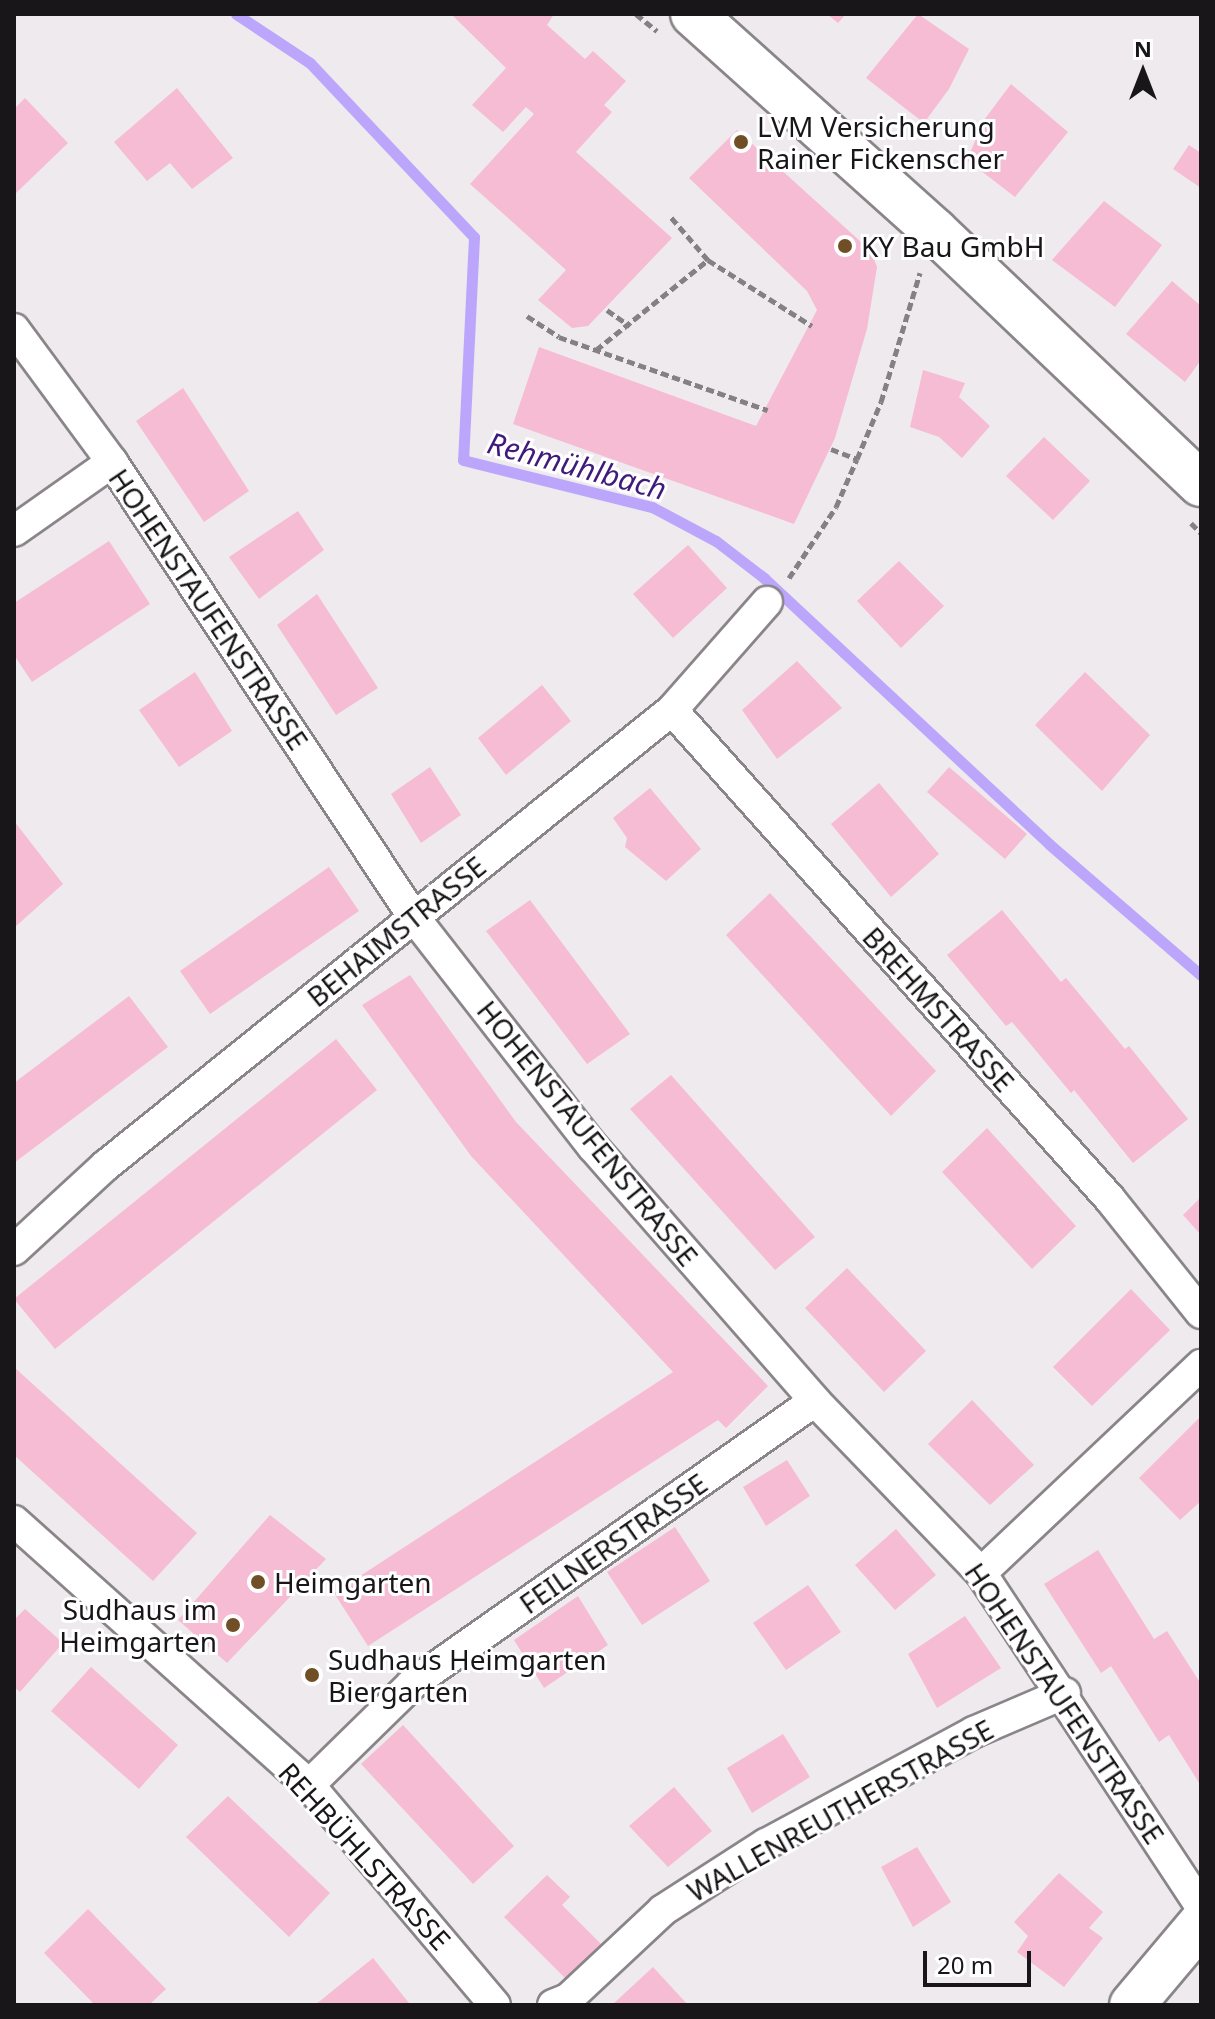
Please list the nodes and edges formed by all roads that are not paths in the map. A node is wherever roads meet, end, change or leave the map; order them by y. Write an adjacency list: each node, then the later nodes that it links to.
1 (693, 14): 4 (street)
2 (14, 329): 3 (street, HOHENSTAUFENSTRASSE)
3 (112, 462): 5 (street); 8 (street, HOHENSTAUFENSTRASSE)
4 (1201, 484)
5 (14, 531)
6 (767, 602): 7 (street, BEHAIMSTRASSE)
7 (672, 710): 8 (street, BEHAIMSTRASSE); 10 (street, BREHMSTRASSE)
8 (413, 916): 9 (street, BEHAIMSTRASSE); 12 (street, HOHENSTAUFENSTRASSE)
9 (14, 1250)
10 (1201, 1313)
11 (1201, 1365): 14 (street)
12 (815, 1401): 14 (street, HOHENSTAUFENSTRASSE); 16 (street, FEILNERSTRASSE)
13 (14, 1521): 16 (street, REHBÜHLSTRASSE)
14 (981, 1573): 15 (street, HOHENSTAUFENSTRASSE)
15 (1065, 1693): 17 (street, HOHENSTAUFENSTRASSE); 20 (street, WALLENREUTHERSTRASSE)
16 (309, 1785): 19 (street, REHBÜHLSTRASSE)
17 (1201, 1907)
18 (1201, 1923): 21 (street)
19 (495, 2005)
20 (553, 2005)
21 (1132, 2005)

